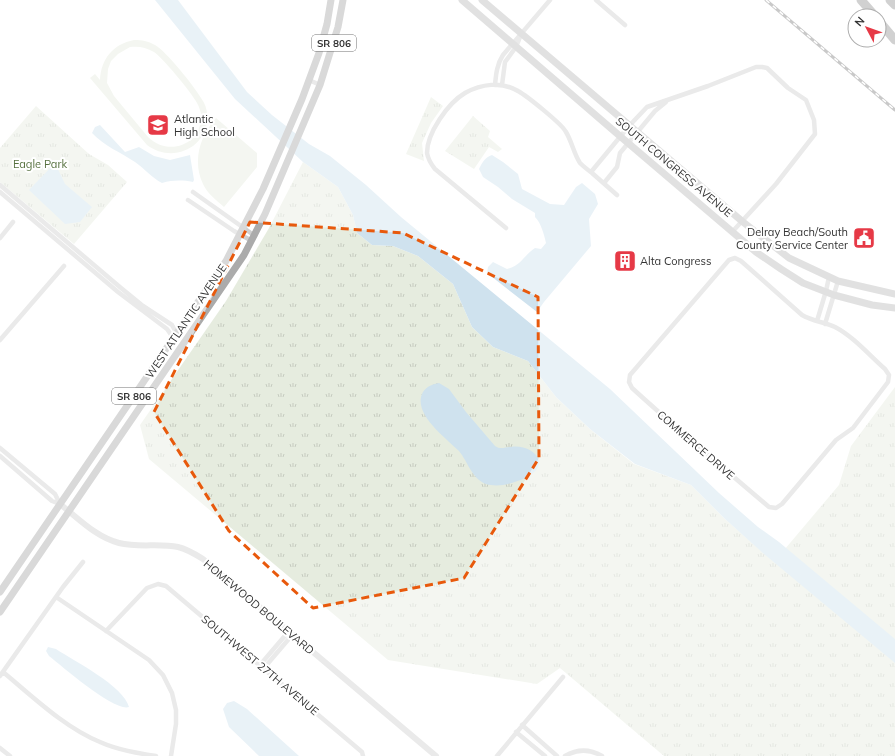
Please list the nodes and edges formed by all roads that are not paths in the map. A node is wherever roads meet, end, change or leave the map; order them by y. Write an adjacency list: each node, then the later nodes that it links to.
1 (331, 0): 16 (main road, WEST ATLANTIC AVENUE / SR 806)
2 (343, 0): 18 (main road, WEST ATLANTIC AVENUE / SR 806)
3 (462, 0): 15 (main road, SOUTH CONGRESS AVENUE)
4 (482, 0): 13 (main road, SOUTH CONGRESS AVENUE)
5 (550, 0): 13 (street)
6 (596, 0): 11 (street)
7 (861, 0): 10 (highway)
8 (890, 0): 9 (highway)
9 (895, 5)
10 (868, 8)
11 (625, 25)
12 (887, 30): 14 (highway)
13 (521, 33): 15 (street); 21 (main road, SOUTH CONGRESS AVENUE)
14 (895, 40)
15 (514, 45): 17 (street); 19 (street); 23 (main road, SOUTH CONGRESS AVENUE)
16 (309, 80): 18 (street); 37 (main road, WEST ATLANTIC AVENUE / SR 806)
17 (495, 84): 19 (street); 34 (street)
18 (320, 85): 39 (main road, WEST ATLANTIC AVENUE / SR 806)
19 (502, 85): 25 (street)
20 (668, 100): 21 (street); 22 (street); 33 (street)
21 (629, 126): 22 (main road, SOUTH CONGRESS AVENUE); 23 (street)
22 (637, 132): 24 (street); 33 (main road, SOUTH CONGRESS AVENUE)
23 (621, 137): 24 (main road, SOUTH CONGRESS AVENUE); 25 (street)
24 (628, 144): 26 (street); 36 (main road, SOUTH CONGRESS AVENUE)
25 (591, 172): 26 (street)
26 (604, 183): 30 (street)
27 (0, 185): 35 (street)
28 (0, 192): 35 (street)
29 (193, 192): 37 (street)
30 (617, 195)
31 (188, 200): 37 (street)
32 (13, 222): 38 (street)
33 (743, 222): 36 (street); 41 (main road, SOUTH CONGRESS AVENUE)
34 (506, 228)
35 (51, 231): 49 (street)
36 (733, 231): 43 (main road, SOUTH CONGRESS AVENUE)
37 (242, 232): 39 (street); 49 (main road, WEST ATLANTIC AVENUE / SR 806)
38 (0, 238)
39 (253, 238): 51 (main road, WEST ATLANTIC AVENUE / SR 806)
40 (64, 266): 50 (street)
41 (829, 277): 42 (main road, SOUTH CONGRESS AVENUE); 43 (street)
42 (838, 281): 44 (main road, SOUTH CONGRESS AVENUE); 45 (street)
43 (826, 291): 45 (main road, SOUTH CONGRESS AVENUE); 47 (street)
44 (895, 294)
45 (834, 295): 46 (main road, SOUTH CONGRESS AVENUE); 48 (street)
46 (895, 308)
47 (817, 322): 48 (street, COMMERCE DRIVE); 48 (street, COMMERCE DRIVE)
48 (825, 324)
49 (175, 336): 51 (main road); 54 (main road, WEST ATLANTIC AVENUE / SR 806)
50 (0, 340)
51 (174, 359): 55 (main road, WEST ATLANTIC AVENUE / SR 806)
52 (0, 448): 54 (street)
53 (0, 456): 54 (street)
54 (60, 504): 55 (street, HOMEWOOD BOULEVARD); 57 (main road, WEST ATLANTIC AVENUE / SR 806)
55 (69, 511): 59 (main road, WEST ATLANTIC AVENUE / SR 806); 61 (street, HOMEWOOD BOULEVARD)
56 (83, 562): 58 (street)
57 (0, 592)
58 (56, 597): 60 (street); 63 (street)
59 (0, 612)
60 (106, 631): 62 (street, SOUTHWEST 27TH AVENUE); 71 (street)
61 (291, 633): 62 (street); 72 (street, HOMEWOOD BOULEVARD)
62 (262, 667): 68 (street, SOUTHWEST 27TH AVENUE)
63 (1, 674): 70 (street)
64 (563, 677): 65 (street)
65 (522, 726): 66 (street); 75 (street)
66 (516, 732): 73 (street); 74 (street)
67 (0, 748): 69 (street)
68 (363, 755)
69 (10, 756)
70 (156, 756)
71 (171, 756)
72 (436, 756)
73 (496, 756)
74 (545, 756)
75 (557, 756)
76 (565, 756): 77 (street)
77 (602, 756)

